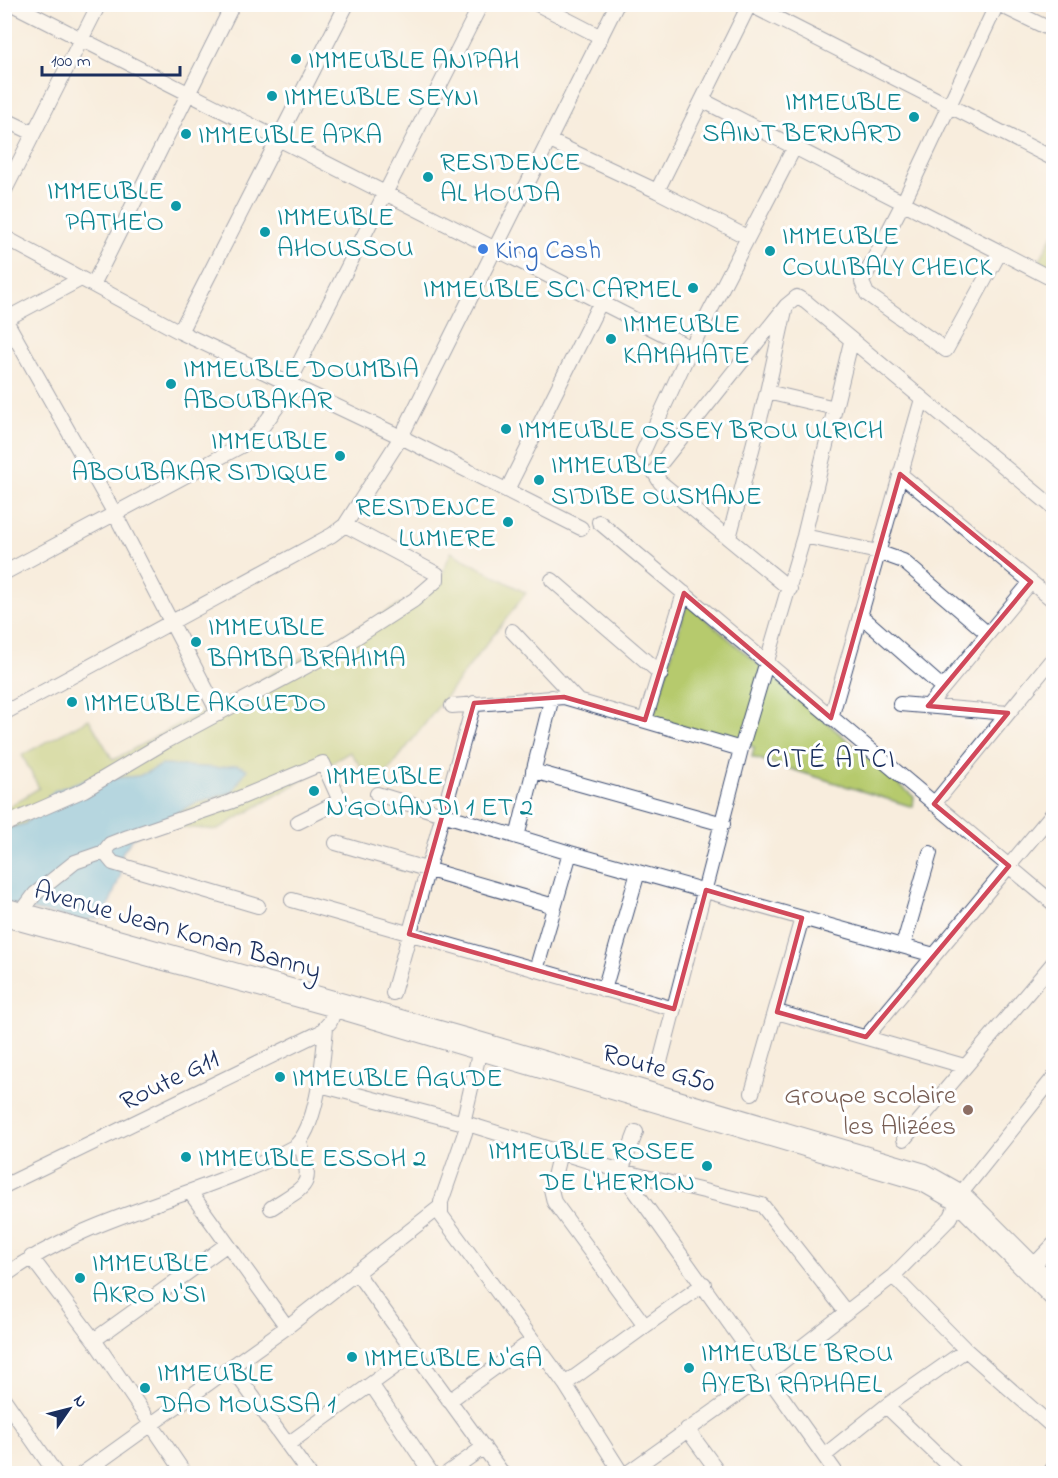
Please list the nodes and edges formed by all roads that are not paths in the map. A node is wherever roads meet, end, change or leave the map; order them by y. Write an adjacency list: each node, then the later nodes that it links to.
1 (12, 4): 12 (street)
2 (99, 4): 12 (street)
3 (233, 4): 13 (street)
4 (347, 4): 18 (street)
5 (481, 4): 24 (street)
6 (537, 4): 11 (street)
7 (617, 4): 11 (street)
8 (997, 4): 10 (street); 15 (street)
9 (749, 5): 14 (street); 15 (street)
10 (1053, 31)
11 (601, 37): 19 (street)
12 (82, 40): 13 (street); 17 (street)
13 (189, 94): 18 (street); 32 (street)
14 (702, 100): 20 (street); 22 (street)
15 (949, 106): 21 (street); 25 (street)
16 (4, 119): 17 (street)
17 (33, 133): 23 (street)
18 (279, 141): 24 (street); 36 (street)
19 (550, 141): 22 (street); 28 (street)
20 (795, 146): 25 (street); 27 (street)
21 (1053, 159)
22 (657, 191): 27 (street)
23 (4, 192)
24 (387, 195): 28 (street); 39 (street)
25 (904, 201): 29 (street); 29 (street)
26 (4, 237): 30 (street)
27 (747, 237): 38 (street)
28 (494, 248): 33 (street); 43 (street)
29 (1000, 252): 31 (street)
30 (79, 280): 32 (street); 35 (street)
31 (1053, 280)
32 (93, 285): 36 (street)
33 (600, 303): 38 (street); 46 (street)
34 (786, 306): 37 (street); 40 (street); 53 (street)
35 (5, 320): 48 (street)
36 (180, 332): 39 (street)
37 (851, 342): 41 (street); 42 (street)
38 (691, 348): 44 (street)
39 (289, 382): 43 (street); 48 (street)
40 (768, 392): 42 (street); 53 (street)
41 (922, 399): 45 (street); 47 (street)
42 (835, 408): 52 (street)
43 (401, 436): 46 (street); 50 (street)
44 (643, 452)
45 (900, 474): 54 (street); 57 (street)
46 (507, 490): 51 (street)
47 (1053, 508)
48 (115, 514): 55 (street); 62 (street)
49 (599, 522): 59 (street)
50 (345, 525): 62 (street); 77 (street)
51 (581, 528)
52 (804, 536): 54 (street); 58 (street)
53 (729, 538): 58 (street)
54 (878, 552): 61 (street); 64 (street)
55 (4, 573)
56 (552, 579): 67 (street)
57 (1031, 582): 60 (street); 64 (street)
58 (790, 588): 66 (street)
59 (684, 593): 66 (street); 67 (street)
60 (1053, 601)
61 (860, 615): 68 (street); 78 (street)
62 (171, 623): 75 (street); 77 (street)
63 (512, 631): 70 (street)
64 (988, 634): 68 (street)
65 (1053, 657): 76 (street)
66 (767, 664): 78 (street); 80 (street)
67 (661, 674): 79 (street)
68 (943, 688): 74 (street)
69 (552, 697): 70 (street); 71 (street); 81 (street)
70 (576, 699): 79 (street)
71 (474, 703): 73 (street); 85 (street)
72 (900, 704): 74 (street)
73 (452, 706)
74 (928, 706): 76 (street)
75 (4, 713)
76 (1008, 713): 83 (street)
77 (219, 714): 88 (street)
78 (831, 718): 83 (street)
79 (645, 720): 80 (street)
80 (741, 749): 87 (street)
81 (533, 771): 87 (street); 89 (street)
82 (377, 794): 85 (street)
83 (934, 804): 94 (street)
84 (1053, 812): 94 (street)
85 (444, 814): 89 (street); 95 (street)
86 (298, 822): 91 (street)
87 (723, 824): 97 (street)
88 (4, 825)
89 (517, 837): 92 (street)
90 (336, 843): 95 (street)
91 (104, 852): 101 (street); 103 (street)
92 (570, 853): 96 (street); 102 (street)
93 (930, 853): 107 (street)
94 (1009, 866): 99 (street); 108 (street)
95 (427, 870): 102 (street); 106 (street)
96 (638, 872): 97 (street); 111 (street)
97 (706, 890): 104 (street); 114 (street)
98 (292, 900): 106 (street)
99 (1053, 904)
100 (4, 905): 103 (street, Avenue Jean Konan Banny)
101 (258, 906)
102 (554, 906): 110 (street)
103 (23, 910): 113 (street, Avenue Jean Konan Banny)
104 (802, 918): 107 (street); 115 (street)
105 (4, 919): 113 (street, Avenue Jean Konan Banny)
106 (409, 934): 110 (street); 112 (street)
107 (903, 946): 108 (street)
108 (934, 955): 117 (street)
109 (1053, 962): 120 (street)
110 (536, 970): 111 (street)
111 (604, 990): 114 (street)
112 (393, 993)
113 (337, 1005): 116 (street); 118 (street, Route G50); 132 (street, Route G50)
114 (674, 1009): 119 (street)
115 (777, 1012): 117 (street); 123 (street)
116 (326, 1028): 122 (street); 130 (street, Route G11)
117 (866, 1037): 120 (street)
118 (479, 1054): 124 (street); 132 (street, Route G50)
119 (659, 1066)
120 (964, 1066): 126 (street)
121 (1053, 1077): 132 (street)
122 (320, 1085): 124 (street); 127 (street)
123 (752, 1093)
124 (465, 1123): 128 (street); 133 (street)
125 (636, 1132): 129 (street)
126 (904, 1139)
127 (300, 1143): 131 (street); 134 (street)
128 (561, 1152): 129 (street); 146 (street)
129 (621, 1171): 142 (street); 145 (street)
130 (4, 1186)
131 (190, 1192): 136 (street); 137 (street)
132 (959, 1198): 138 (street); 141 (street); 144 (street)
133 (440, 1207): 139 (street); 149 (street)
134 (271, 1208)
135 (1053, 1244): 138 (street)
136 (226, 1245): 147 (street); 148 (street)
137 (31, 1257): 140 (street); 148 (street)
138 (1034, 1265): 143 (street)
139 (356, 1272): 147 (street); 151 (street)
140 (4, 1276)
141 (893, 1276): 145 (street); 150 (street)
142 (704, 1284): 146 (street); 153 (street)
143 (1053, 1284)
144 (1053, 1301)
145 (846, 1312): 153 (street)
146 (645, 1326): 155 (street)
147 (287, 1328): 152 (street)
148 (94, 1340): 159 (street)
149 (533, 1340): 155 (street); 157 (street)
150 (966, 1350): 158 (street); 160 (street)
151 (414, 1353): 154 (street); 157 (street)
152 (232, 1368): 159 (street); 162 (street)
153 (768, 1373): 161 (street); 164 (street)
154 (371, 1384): 162 (street); 170 (street)
155 (565, 1384): 173 (street)
156 (4, 1399): 166 (street)
157 (449, 1401): 163 (street)
158 (886, 1406): 164 (street); 176 (street)
159 (153, 1424): 167 (street); 168 (street)
160 (1053, 1428)
161 (687, 1429): 173 (street); 174 (street)
162 (288, 1444): 169 (street)
163 (483, 1447): 171 (street); 172 (street)
164 (825, 1455): 175 (street)
165 (1053, 1467): 177 (street)
166 (57, 1473)
167 (82, 1473)
168 (185, 1473)
169 (309, 1473)
170 (432, 1473)
171 (446, 1473)
172 (503, 1473)
173 (624, 1473)
174 (720, 1473)
175 (837, 1473)
176 (957, 1473)
177 (1049, 1473)

